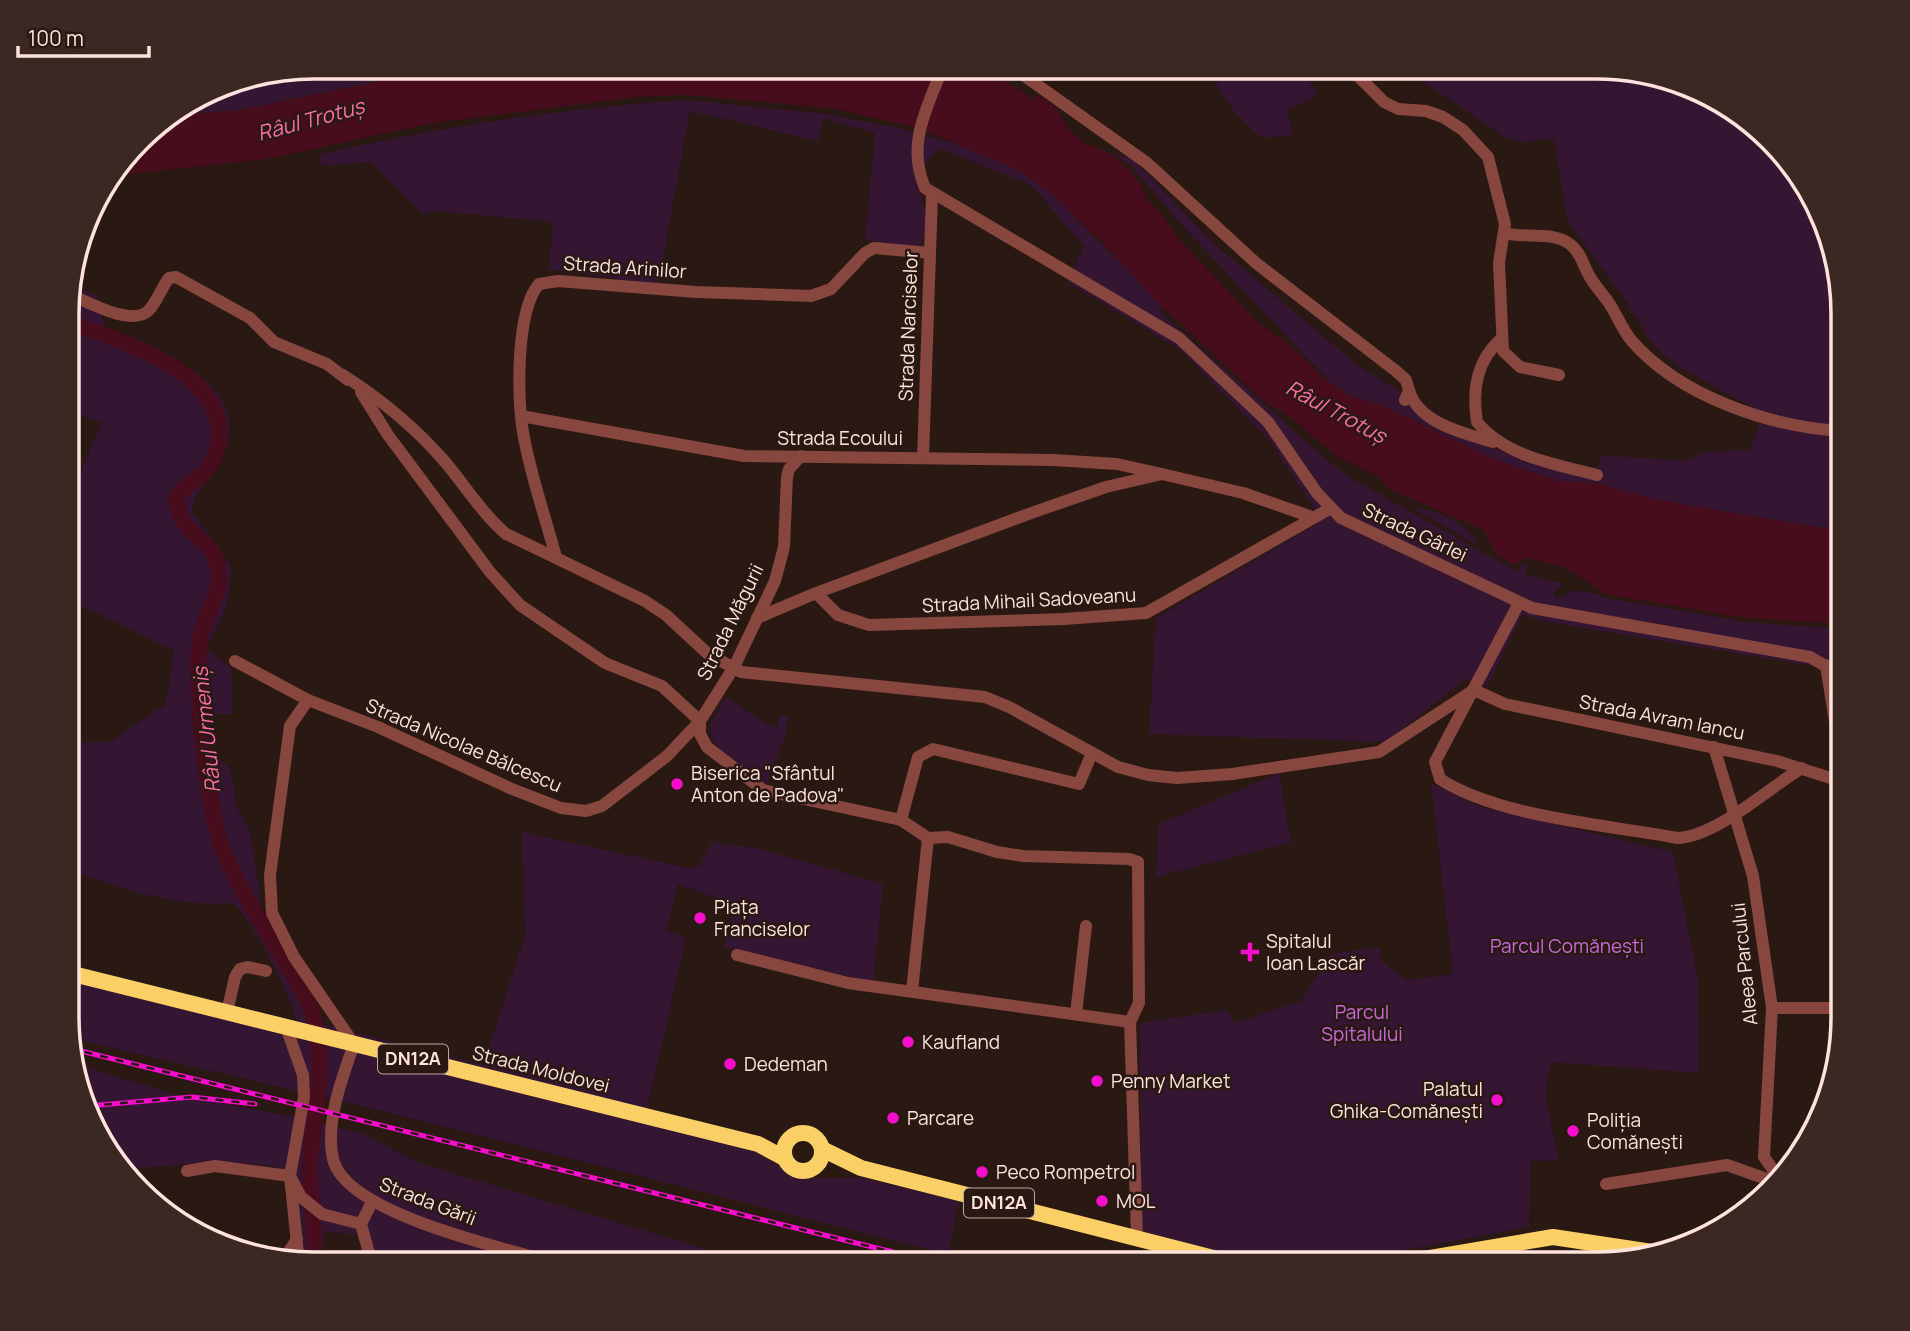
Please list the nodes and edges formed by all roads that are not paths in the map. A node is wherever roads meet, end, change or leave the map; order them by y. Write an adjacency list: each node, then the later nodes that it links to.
1 (938, 79): 4 (street)
2 (1029, 79): 13 (street)
3 (1361, 79): 5 (street)
4 (932, 195): 6 (street, Strada Narciselor); 18 (street, Strada Gârlei)
5 (1504, 233): 8 (street); 12 (street)
6 (930, 253): 11 (street, Strada Arinilor); 15 (street, Strada Narciselor)
7 (80, 299): 9 (street)
8 (1501, 339): 10 (street); 13 (street)
9 (343, 375): 20 (street); 31 (street)
10 (1559, 376)
11 (521, 416): 14 (street, Strada Ecoului); 20 (street, Strada Arinilor)
12 (1831, 430)
13 (1500, 444): 17 (street)
14 (801, 457): 15 (street, Strada Ecoului); 23 (street, Strada Măgurii)
15 (923, 458): 16 (street, Strada Ecoului)
16 (1162, 474): 19 (street); 21 (street)
17 (1597, 475)
18 (1331, 508): 19 (street, Strada Mihail Sadoveanu); 22 (street, Strada Gârlei)
19 (1312, 517): 21 (street, Strada Mihail Sadoveanu)
20 (556, 557): 26 (street)
21 (816, 593): 23 (street)
22 (1519, 603): 25 (street, Strada Gârlei); 28 (street)
23 (757, 618): 26 (street, Strada Măgurii)
24 (235, 661): 30 (street, Strada Nicolae Bălcescu)
25 (1826, 665): 27 (street, Strada Gârlei); 29 (street)
26 (734, 667): 31 (street, Strada Măgurii); 33 (street)
27 (1831, 668)
28 (1474, 690): 32 (street, Strada Avram Iancu); 33 (street); 36 (street)
29 (1831, 696)
30 (308, 700): 31 (street, Strada Nicolae Bălcescu); 50 (street)
31 (700, 721): 37 (street)
32 (1714, 747): 34 (street, Strada Avram Iancu); 36 (street, Aleea Parcului)
33 (1092, 753): 37 (street)
34 (1802, 768): 35 (street, Strada Avram Iancu); 36 (street)
35 (1831, 778)
36 (1735, 812): 44 (street, Aleea Parcului)
37 (901, 820): 38 (street)
38 (928, 838): 43 (street); 48 (street)
39 (1086, 926): 47 (street)
40 (737, 955): 43 (street)
41 (266, 971): 46 (street)
42 (79, 975): 46 (main road, Strada Moldovei / DN12A)
43 (912, 991): 47 (street)
44 (1772, 1008): 45 (street); 57 (street, Aleea Parcului)
45 (1831, 1008)
46 (228, 1012): 49 (main road, Strada Moldovei / DN12A)
47 (1076, 1014): 48 (street)
48 (1130, 1022): 64 (street)
49 (286, 1027): 50 (main road, Strada Moldovei / DN12A); 59 (street)
50 (354, 1044): 52 (main road, Strada Moldovei / DN12A); 62 (street, Strada Gării)
51 (788, 1140): 52 (main road, Strada Moldovei); 53 (main road); 54 (main road)
52 (758, 1144): 54 (main road, Strada Moldovei)
53 (822, 1149): 55 (main road); 56 (main road)
54 (785, 1158): 55 (main road)
55 (815, 1167): 56 (main road)
56 (861, 1168): 64 (main road, DN12A)
57 (1774, 1170)
58 (187, 1171): 59 (street)
59 (290, 1176): 63 (street); 65 (street)
60 (1767, 1179): 61 (street)
61 (1606, 1184)
62 (372, 1202): 63 (street); 70 (street, Strada Gării)
63 (361, 1224): 69 (street)
64 (1136, 1237): 71 (main road, DN12A)
65 (298, 1239): 67 (street); 68 (street)
66 (1632, 1249): 72 (main road)
67 (290, 1251)
68 (299, 1252)
69 (369, 1252)
70 (518, 1252)
71 (1192, 1252)
72 (1465, 1252)

